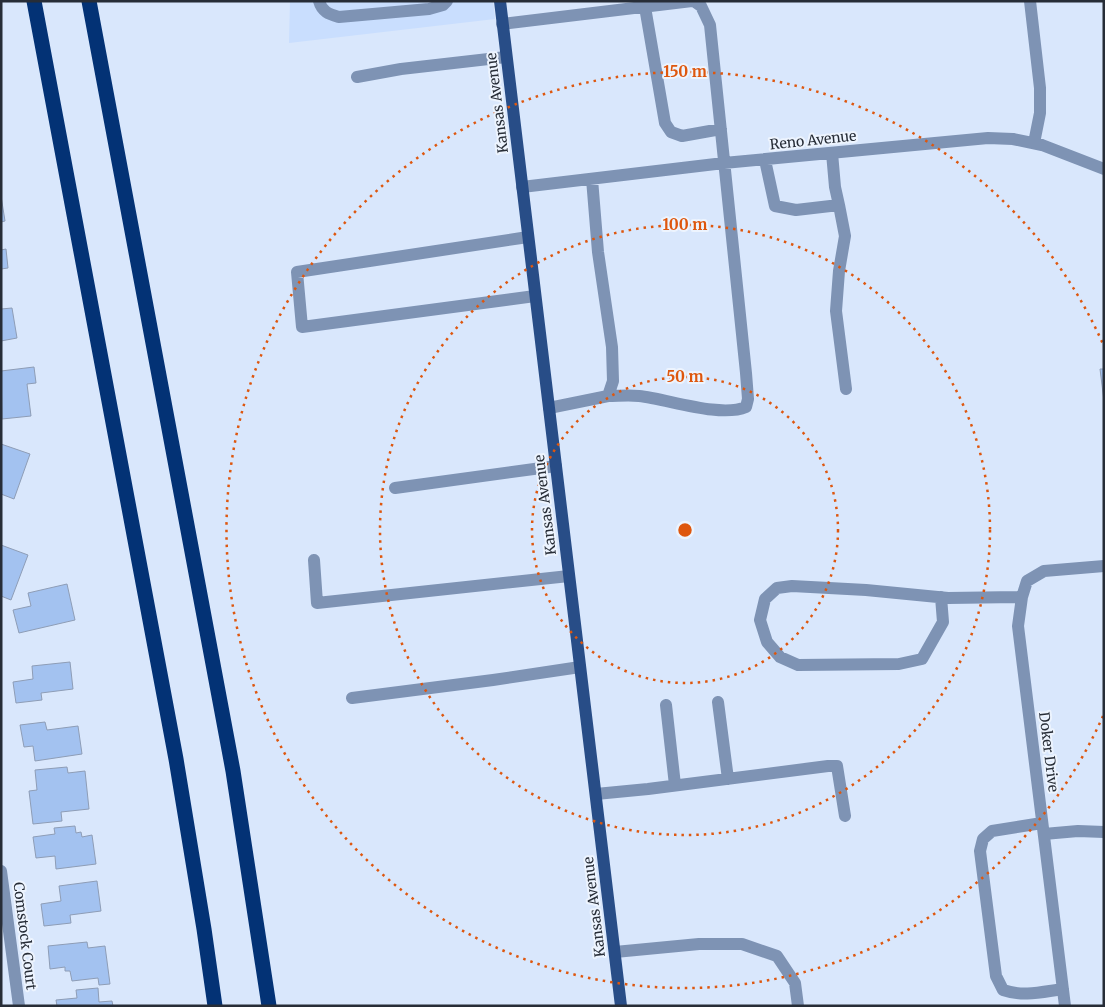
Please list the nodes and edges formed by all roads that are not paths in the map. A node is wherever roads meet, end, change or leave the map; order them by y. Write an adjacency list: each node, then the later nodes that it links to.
1 (34, 1): 48 (highway)
2 (89, 1): 49 (highway)
3 (319, 1): 4 (street)
4 (447, 1)
5 (500, 1): 9 (main road, Kansas Avenue)
6 (693, 1): 8 (street); 12 (street)
7 (1030, 1): 13 (street)
8 (645, 7): 9 (street); 12 (street)
9 (502, 24): 10 (main road, Kansas Avenue)
10 (506, 57): 11 (street); 19 (main road, Kansas Avenue)
11 (357, 77)
12 (721, 129): 16 (street)
13 (1034, 143): 14 (street, Reno Avenue); 17 (street, Reno Avenue)
14 (832, 153): 15 (street, Reno Avenue); 20 (street)
15 (765, 160): 16 (street, Reno Avenue); 20 (street)
16 (724, 163): 18 (street, Reno Avenue); 24 (street)
17 (1104, 169)
18 (592, 179): 19 (street, Reno Avenue); 24 (street)
19 (522, 187): 21 (main road, Kansas Avenue)
20 (839, 205): 23 (street)
21 (528, 237): 22 (main road, Kansas Avenue); 22 (street)
22 (535, 296): 25 (main road, Kansas Avenue)
23 (846, 389)
24 (608, 396): 25 (street)
25 (549, 408): 26 (main road, Kansas Avenue)
26 (556, 466): 27 (street); 30 (main road, Kansas Avenue)
27 (395, 488)
28 (314, 560): 30 (street)
29 (1104, 566): 31 (street, Doker Drive)
30 (569, 576): 33 (main road, Kansas Avenue)
31 (1022, 597): 32 (street); 41 (street, Doker Drive)
32 (940, 598): 32 (street)
33 (580, 667): 34 (street); 39 (main road, Kansas Avenue)
34 (352, 698)
35 (718, 702): 37 (street)
36 (666, 705): 38 (street)
37 (728, 778): 38 (street); 40 (street)
38 (675, 785): 39 (street)
39 (596, 794): 44 (main road, Kansas Avenue)
40 (845, 816)
41 (1043, 828): 42 (street); 45 (street, Doker Drive); 46 (street)
42 (1104, 832)
43 (1, 871): 47 (street, Comstock Court)
44 (615, 952): 50 (main road, Kansas Avenue); 51 (street)
45 (1063, 989): 46 (street); 52 (street, Doker Drive)
46 (1014, 1000)
47 (19, 1006)
48 (215, 1006)
49 (269, 1006)
50 (621, 1006)
51 (798, 1006)
52 (1065, 1006)

